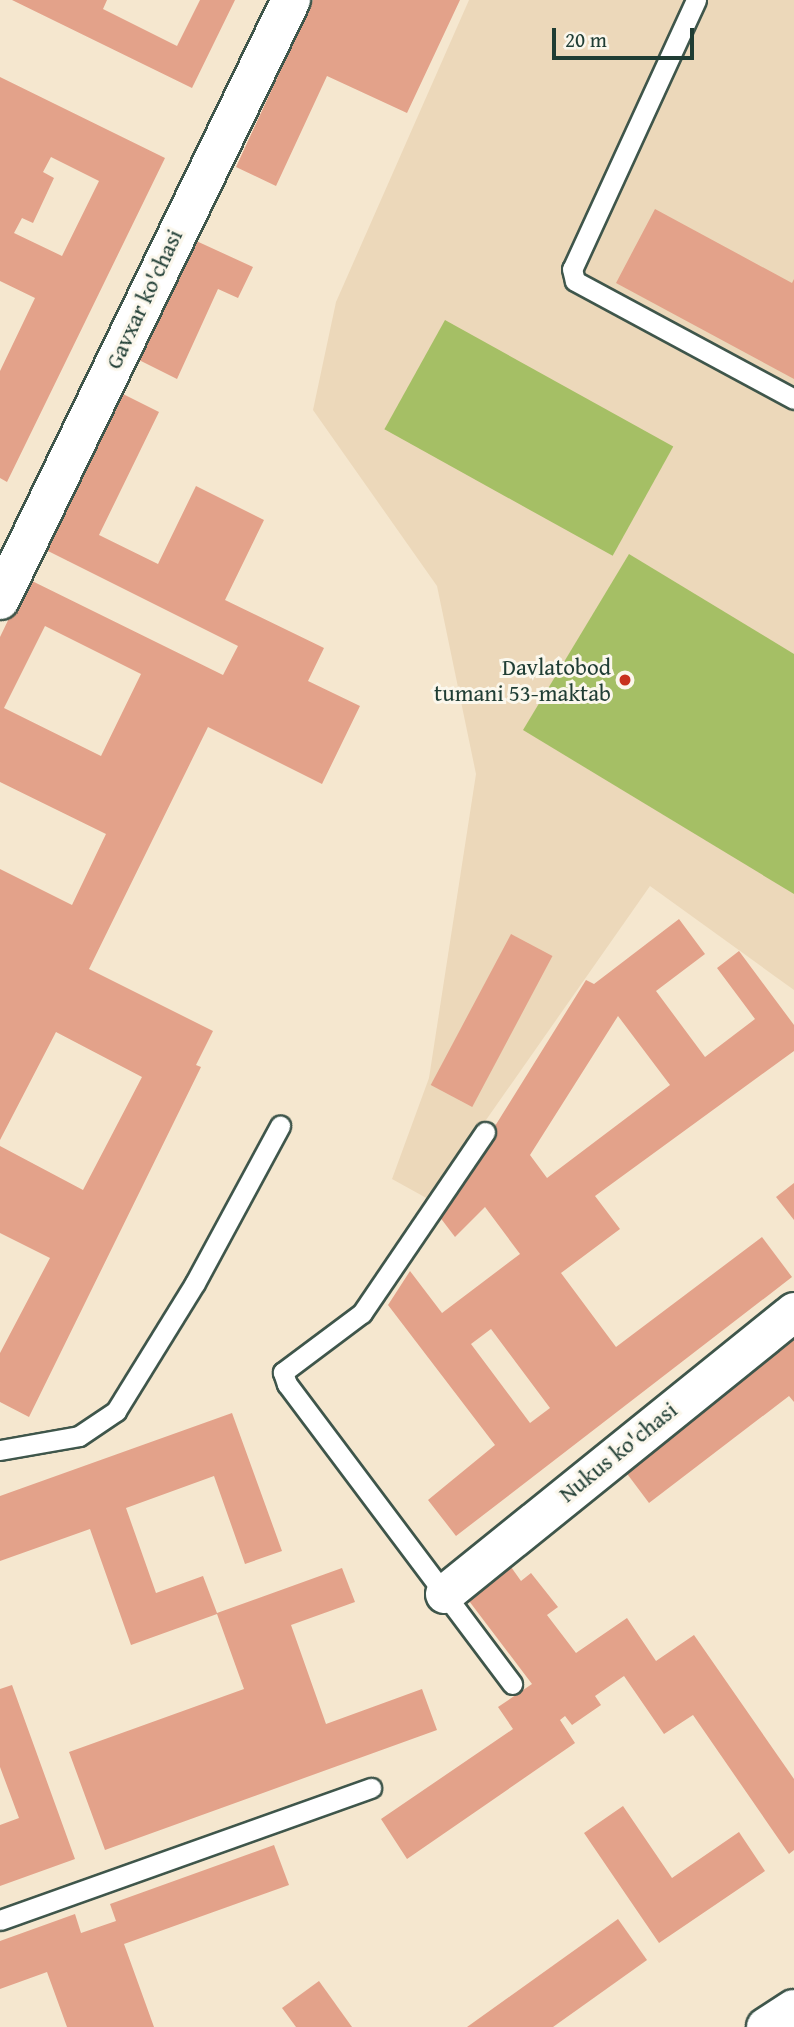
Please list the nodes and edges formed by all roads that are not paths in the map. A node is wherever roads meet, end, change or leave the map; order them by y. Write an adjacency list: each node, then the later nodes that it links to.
1 (291, 0): 4 (street, Gavxar ko'chasi)
2 (696, 0): 3 (lane)
3 (794, 399)
4 (0, 600)
5 (280, 1126): 8 (lane)
6 (485, 1132): 9 (lane)
7 (794, 1312): 9 (street, Nukus ko'chasi)
8 (0, 1450)
9 (445, 1594): 10 (lane)
10 (512, 1684)
11 (371, 1788): 12 (lane)
12 (0, 1920)
13 (794, 2009): 14 (street)
14 (766, 2027)

